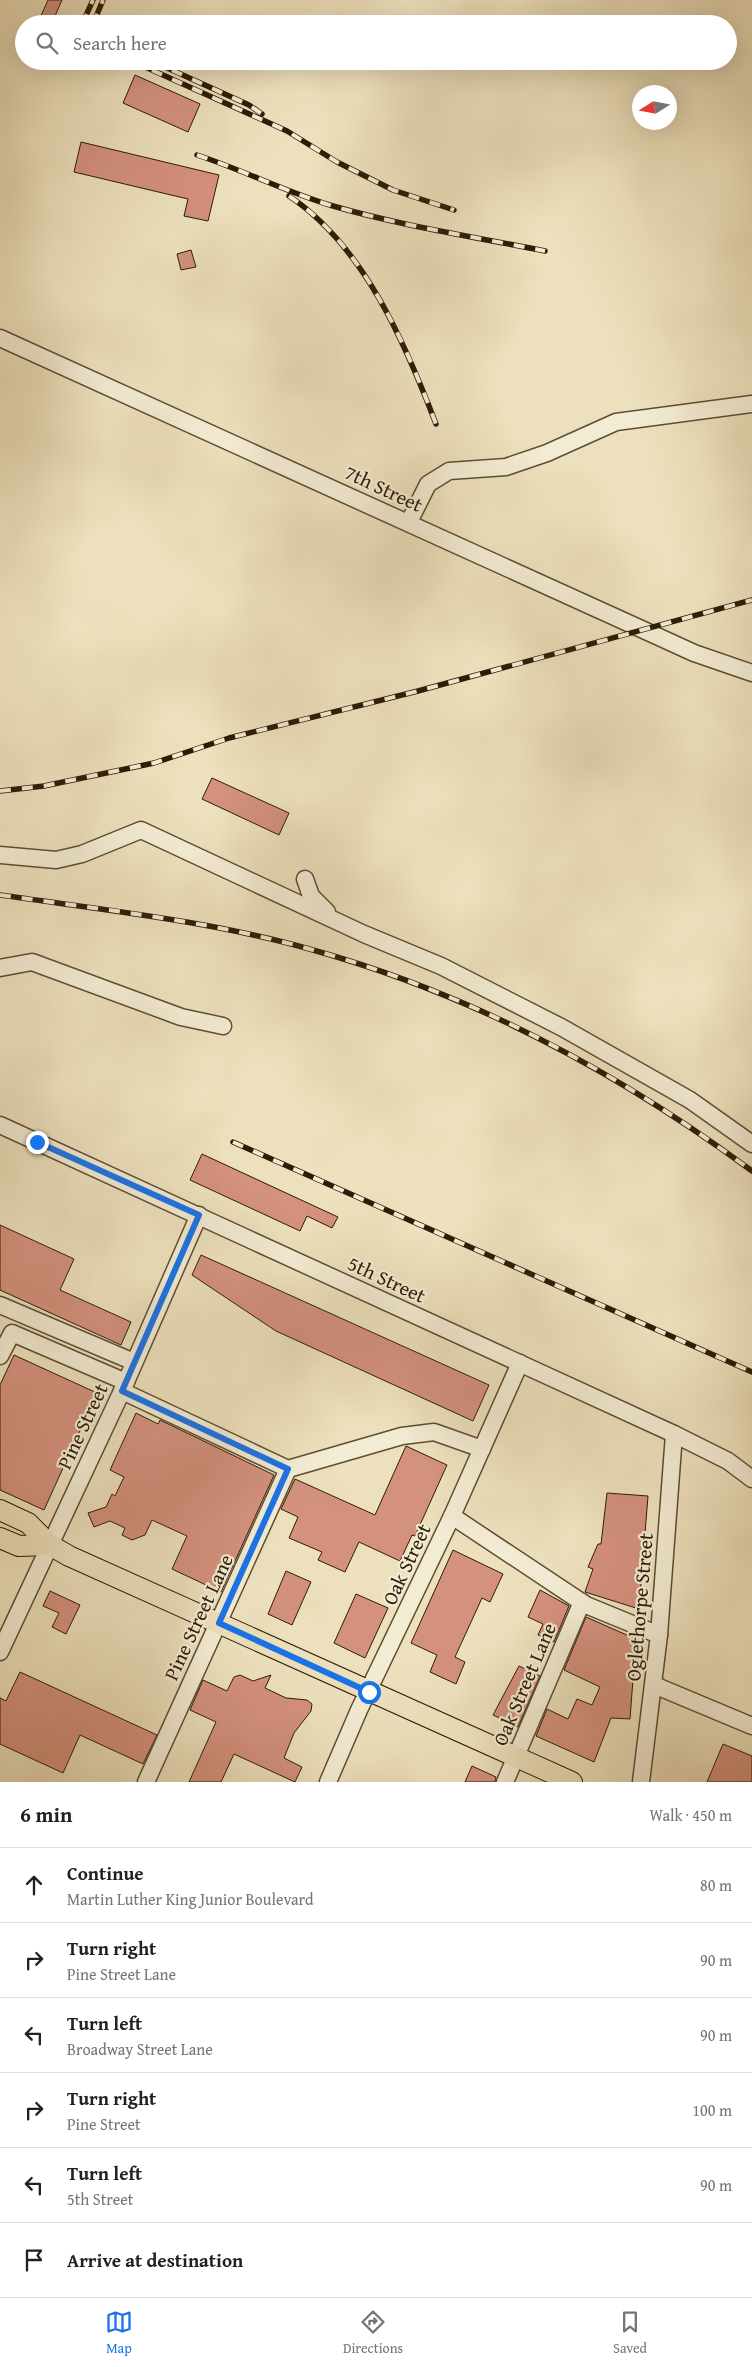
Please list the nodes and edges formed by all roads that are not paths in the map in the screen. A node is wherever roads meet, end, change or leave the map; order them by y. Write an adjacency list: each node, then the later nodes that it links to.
1 (0, 338): 3 (street, 7th Street)
2 (752, 404): 3 (street)
3 (408, 522): 4 (street, 7th Street)
4 (752, 673)
5 (0, 855): 7 (street)
6 (304, 879): 7 (street)
7 (338, 922): 11 (street)
8 (0, 968): 9 (street)
9 (223, 1026)
10 (0, 1125): 12 (street, 5th Street)
11 (752, 1144)
12 (199, 1215): 15 (street, Pine Street); 16 (street, 5th Street)
13 (0, 1305): 15 (street)
14 (0, 1356): 17 (street)
15 (134, 1362): 17 (street, Pine Street)
16 (520, 1363): 18 (street, 5th Street); 19 (street, Oak Street)
17 (124, 1387): 20 (street); 25 (street, Pine Street)
18 (674, 1434): 21 (street, 5th Street); 28 (street, Oglethorpe Street)
19 (482, 1449): 20 (street); 23 (street, Oak Street)
20 (288, 1469): 27 (street, Pine Street Lane)
21 (752, 1479)
22 (0, 1510): 25 (main road)
23 (452, 1516): 26 (street); 31 (street, Oak Street)
24 (0, 1538): 25 (main road)
25 (50, 1545): 27 (main road); 29 (street, Pine Street)
26 (582, 1602): 28 (street); 33 (street, Oak Street Lane)
27 (219, 1623): 31 (main road); 34 (street, Pine Street Lane)
28 (660, 1635): 30 (street, Oglethorpe Street)
29 (0, 1652)
30 (654, 1685): 32 (street); 38 (street, Oglethorpe Street)
31 (369, 1692): 33 (main road); 35 (street, Oak Street)
32 (752, 1726)
33 (515, 1758): 36 (street, Oak Street Lane); 37 (main road)
34 (146, 1782)
35 (328, 1782)
36 (505, 1782)
37 (572, 1782)
38 (641, 1782)

